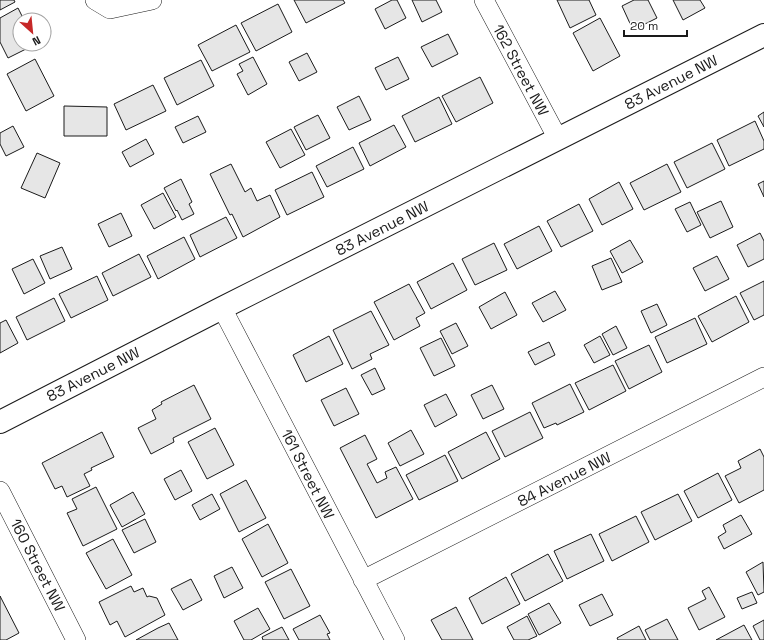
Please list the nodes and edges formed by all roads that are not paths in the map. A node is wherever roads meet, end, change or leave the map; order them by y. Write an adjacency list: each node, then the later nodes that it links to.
1 (95, 0): 2 (street)
2 (152, 0)
3 (484, 0): 5 (street, 162 Street NW)
4 (764, 35): 5 (street, 83 Avenue NW)
5 (558, 139): 6 (street, 83 Avenue NW)
6 (222, 308): 8 (street, 83 Avenue NW); 10 (street, 161 Street NW)
7 (764, 377): 10 (street, 84 Avenue NW)
8 (0, 422)
9 (0, 491): 11 (street, 160 Street NW)
10 (363, 580): 12 (street, 161 Street NW)
11 (76, 640)
12 (395, 640)

